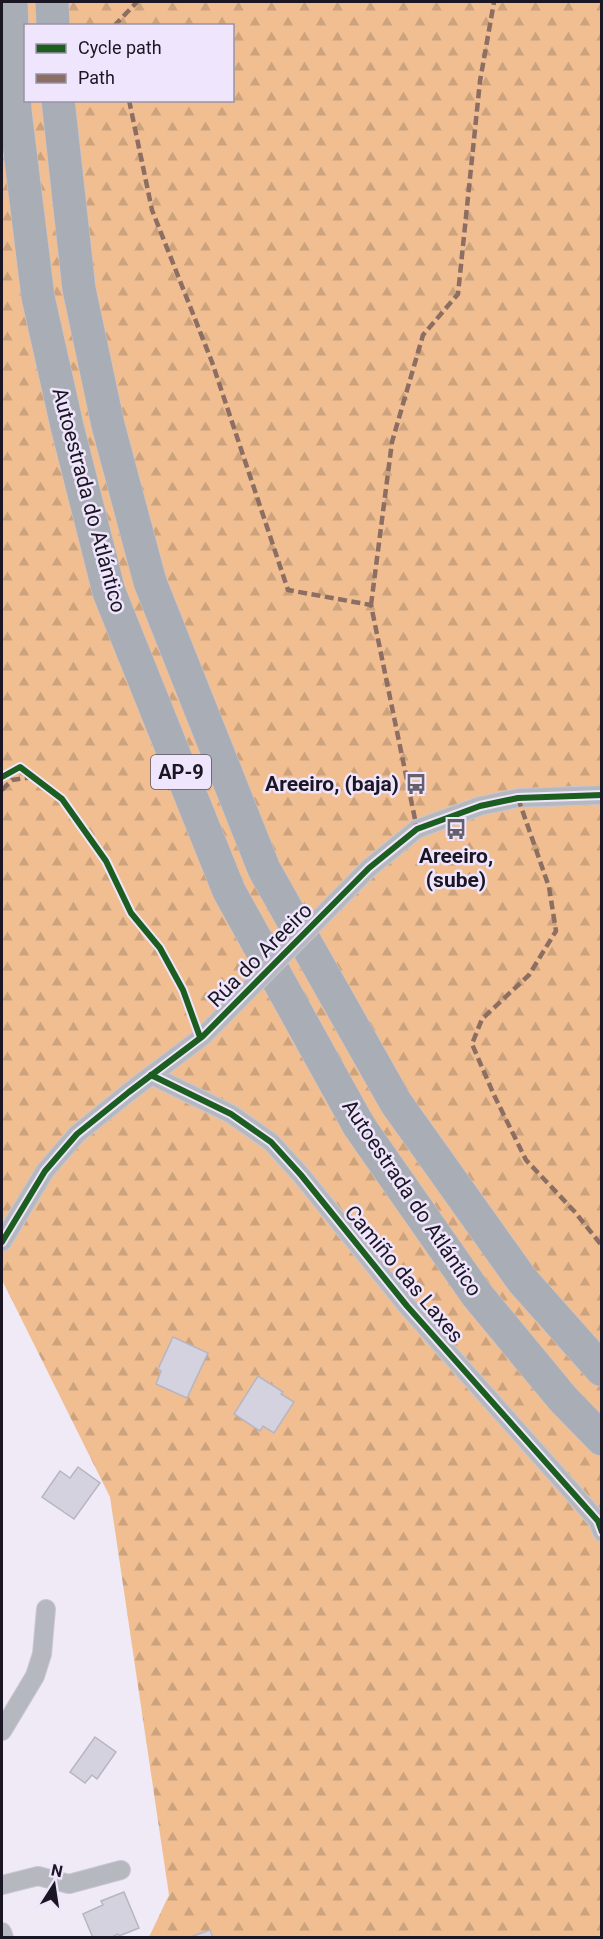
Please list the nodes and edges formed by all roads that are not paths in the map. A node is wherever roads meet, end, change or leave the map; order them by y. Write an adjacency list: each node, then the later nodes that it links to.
1 (10, 2): 9 (highway, Autoestrada do Atlántico / AP-9)
2 (52, 2): 3 (highway)
3 (53, 24)
4 (58, 102): 8 (highway, Autoestrada do Atlántico / AP-9)
5 (602, 795): 6 (street, Rúa do Areeiro, bridge)
6 (151, 1075): 7 (street, Rúa do Areeiro); 10 (street, Camiño das Laxes)
7 (2, 1242)
8 (602, 1370)
9 (602, 1439)
10 (602, 1532)
11 (46, 1609): 12 (street)
12 (2, 1731)
13 (122, 1870): 14 (street)
14 (2, 1885)
15 (2, 1932): 16 (street)
16 (4, 1938)

